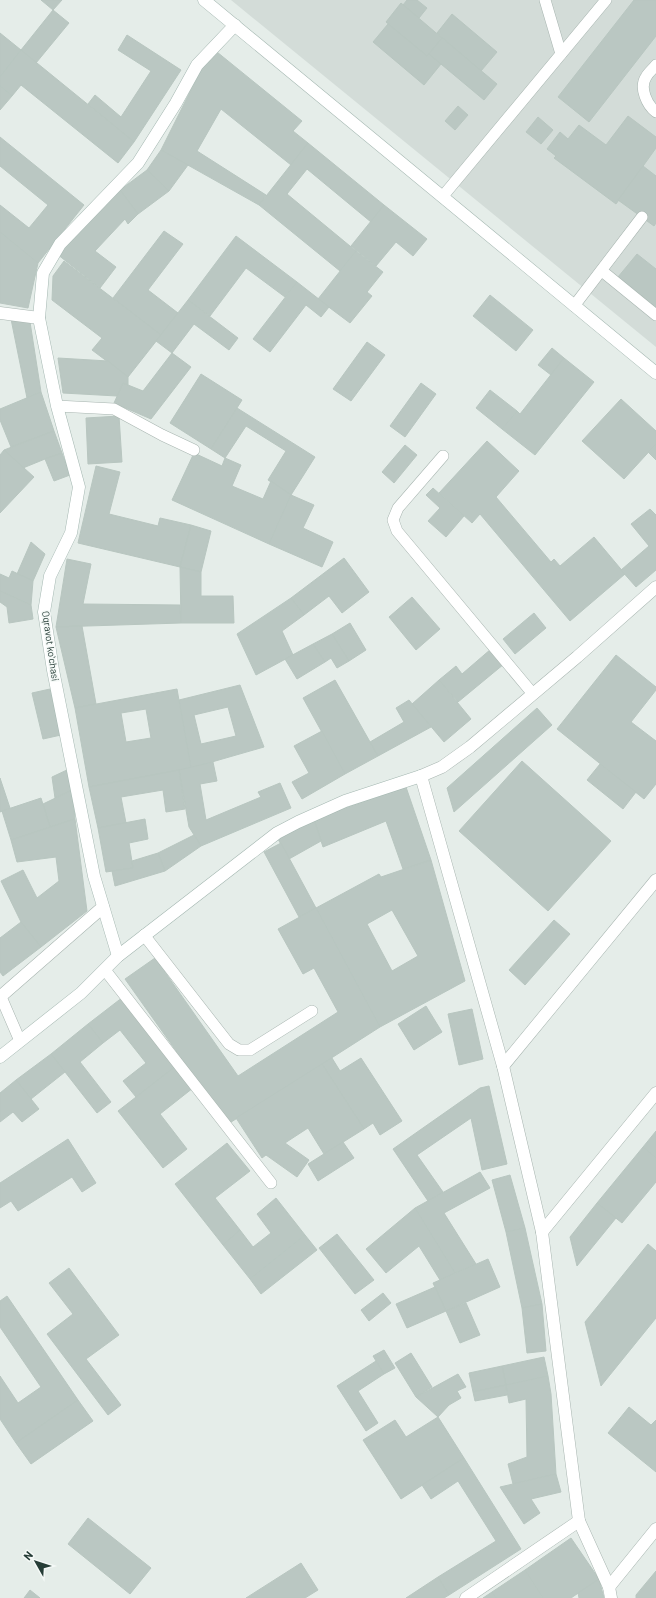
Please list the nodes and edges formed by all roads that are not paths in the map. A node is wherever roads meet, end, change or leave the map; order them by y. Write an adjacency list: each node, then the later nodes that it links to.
1 (204, 0): 4 (street)
2 (545, 0): 5 (lane)
3 (606, 0): 5 (lane)
4 (235, 25): 8 (street); 14 (street, Oqravot koʻchasi)
5 (561, 54): 8 (lane)
6 (656, 65): 7 (lane)
7 (656, 112)
8 (443, 196): 11 (street)
9 (642, 217): 10 (lane)
10 (602, 271): 11 (lane); 13 (lane)
11 (574, 306): 15 (street)
12 (0, 313): 14 (street)
13 (656, 315)
14 (40, 318): 16 (street, Oqravot koʻchasi)
15 (656, 373)
16 (57, 406): 17 (lane); 23 (street, Oqravot koʻchasi)
17 (194, 450)
18 (443, 456): 20 (lane)
19 (656, 587): 20 (street)
20 (534, 694): 21 (street)
21 (421, 776): 24 (street); 31 (street)
22 (656, 880): 31 (street)
23 (103, 907): 25 (street, Oqravot koʻchasi); 27 (street)
24 (144, 935): 25 (street); 28 (lane)
25 (118, 956): 26 (street)
26 (105, 970): 29 (street); 33 (lane)
27 (0, 997): 29 (lane)
28 (312, 1011)
29 (20, 1041): 30 (street)
30 (0, 1057)
31 (503, 1066): 34 (street)
32 (656, 1093): 34 (street)
33 (271, 1183)
34 (542, 1232): 35 (street)
35 (579, 1520): 37 (street); 38 (street)
36 (656, 1529): 37 (street)
37 (610, 1592)
38 (466, 1598)

